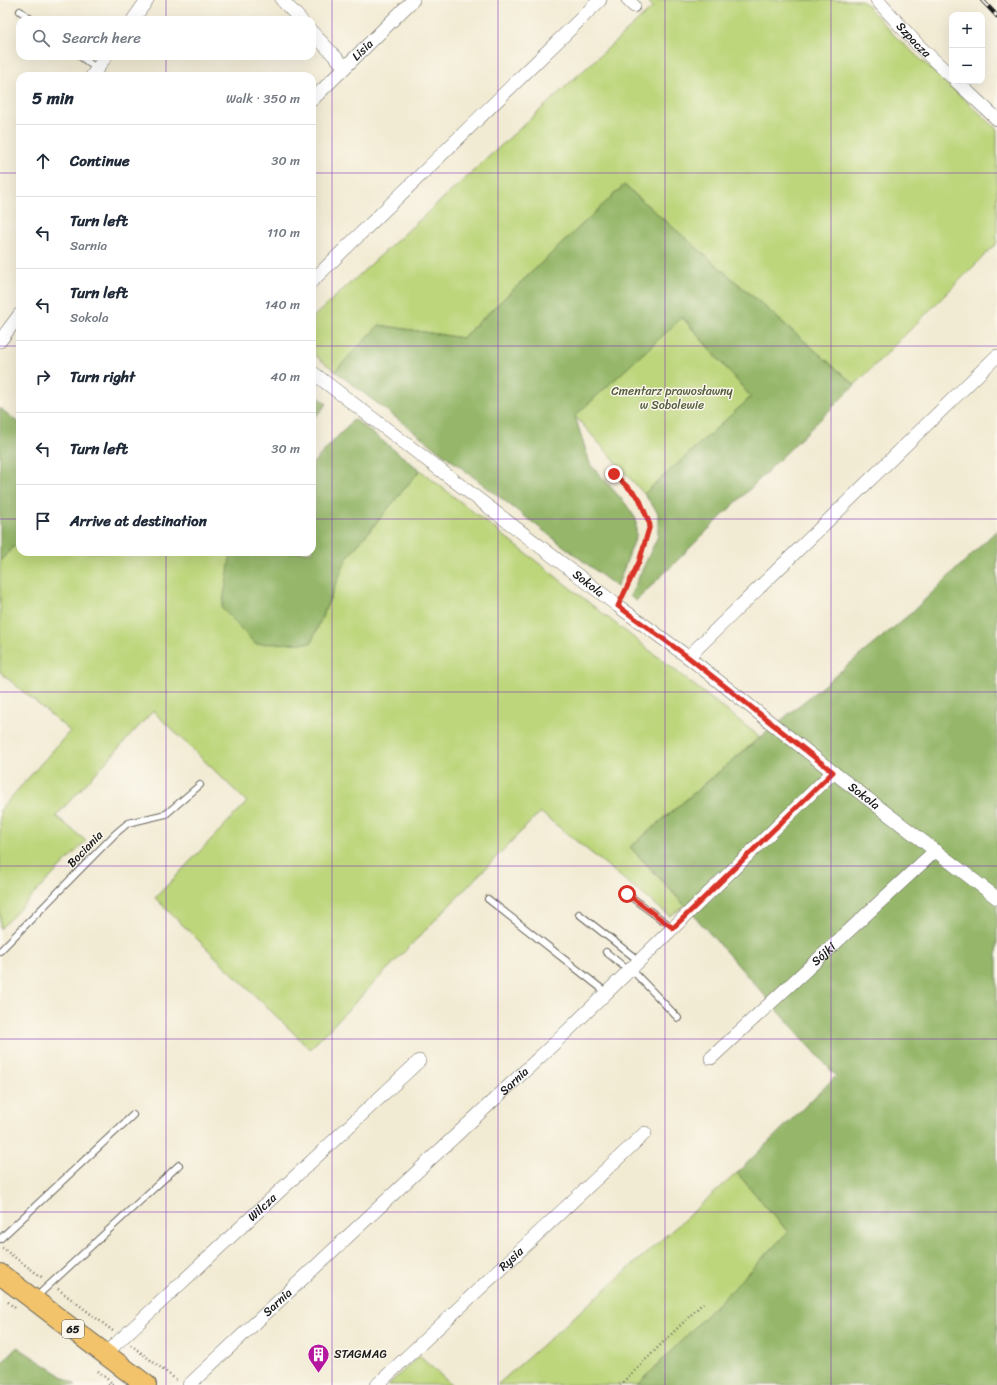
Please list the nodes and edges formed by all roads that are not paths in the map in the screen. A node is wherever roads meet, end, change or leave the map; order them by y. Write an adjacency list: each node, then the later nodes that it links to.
1 (147, 0): 8 (street)
2 (282, 0): 9 (street)
3 (413, 0): 13 (street, Lisia)
4 (600, 0): 19 (street)
5 (877, 0): 15 (street, Szpacza)
6 (20, 11): 7 (lane)
7 (27, 16)
8 (135, 16)
9 (297, 16)
10 (316, 36): 13 (street)
11 (84, 60): 14 (lane)
12 (103, 60): 14 (street)
13 (345, 67): 17 (street, Lisia)
14 (95, 72)
15 (949, 74)
16 (959, 84): 18 (street)
17 (316, 96)
18 (997, 119)
19 (316, 277)
20 (16, 319): 21 (street)
21 (0, 341)
22 (997, 356): 24 (street)
23 (316, 375): 24 (street, Sokola)
24 (688, 657): 25 (street, Sokola)
25 (833, 772): 27 (street, Sokola); 32 (street, Sarnia)
26 (200, 785): 33 (lane, Bociania)
27 (935, 851): 29 (street, Sokola); 38 (street, Sójki)
28 (627, 894): 32 (lane)
29 (997, 898)
30 (488, 899): 36 (lane)
31 (579, 914): 35 (lane)
32 (673, 928): 35 (street, Sarnia)
33 (0, 951)
34 (606, 952): 35 (lane)
35 (633, 967): 36 (street, Sarnia); 37 (lane)
36 (607, 993): 48 (street, Sarnia)
37 (678, 1018)
38 (712, 1058)
39 (419, 1061): 46 (street, Wilcza)
40 (133, 1114): 43 (lane)
41 (645, 1133): 49 (street, Rysia)
42 (179, 1165): 45 (lane)
43 (0, 1239)
44 (0, 1274): 45 (main road, 65)
45 (33, 1299): 46 (main road, 65)
46 (105, 1354): 47 (main road, 65)
47 (146, 1385)
48 (189, 1385)
49 (377, 1385)

